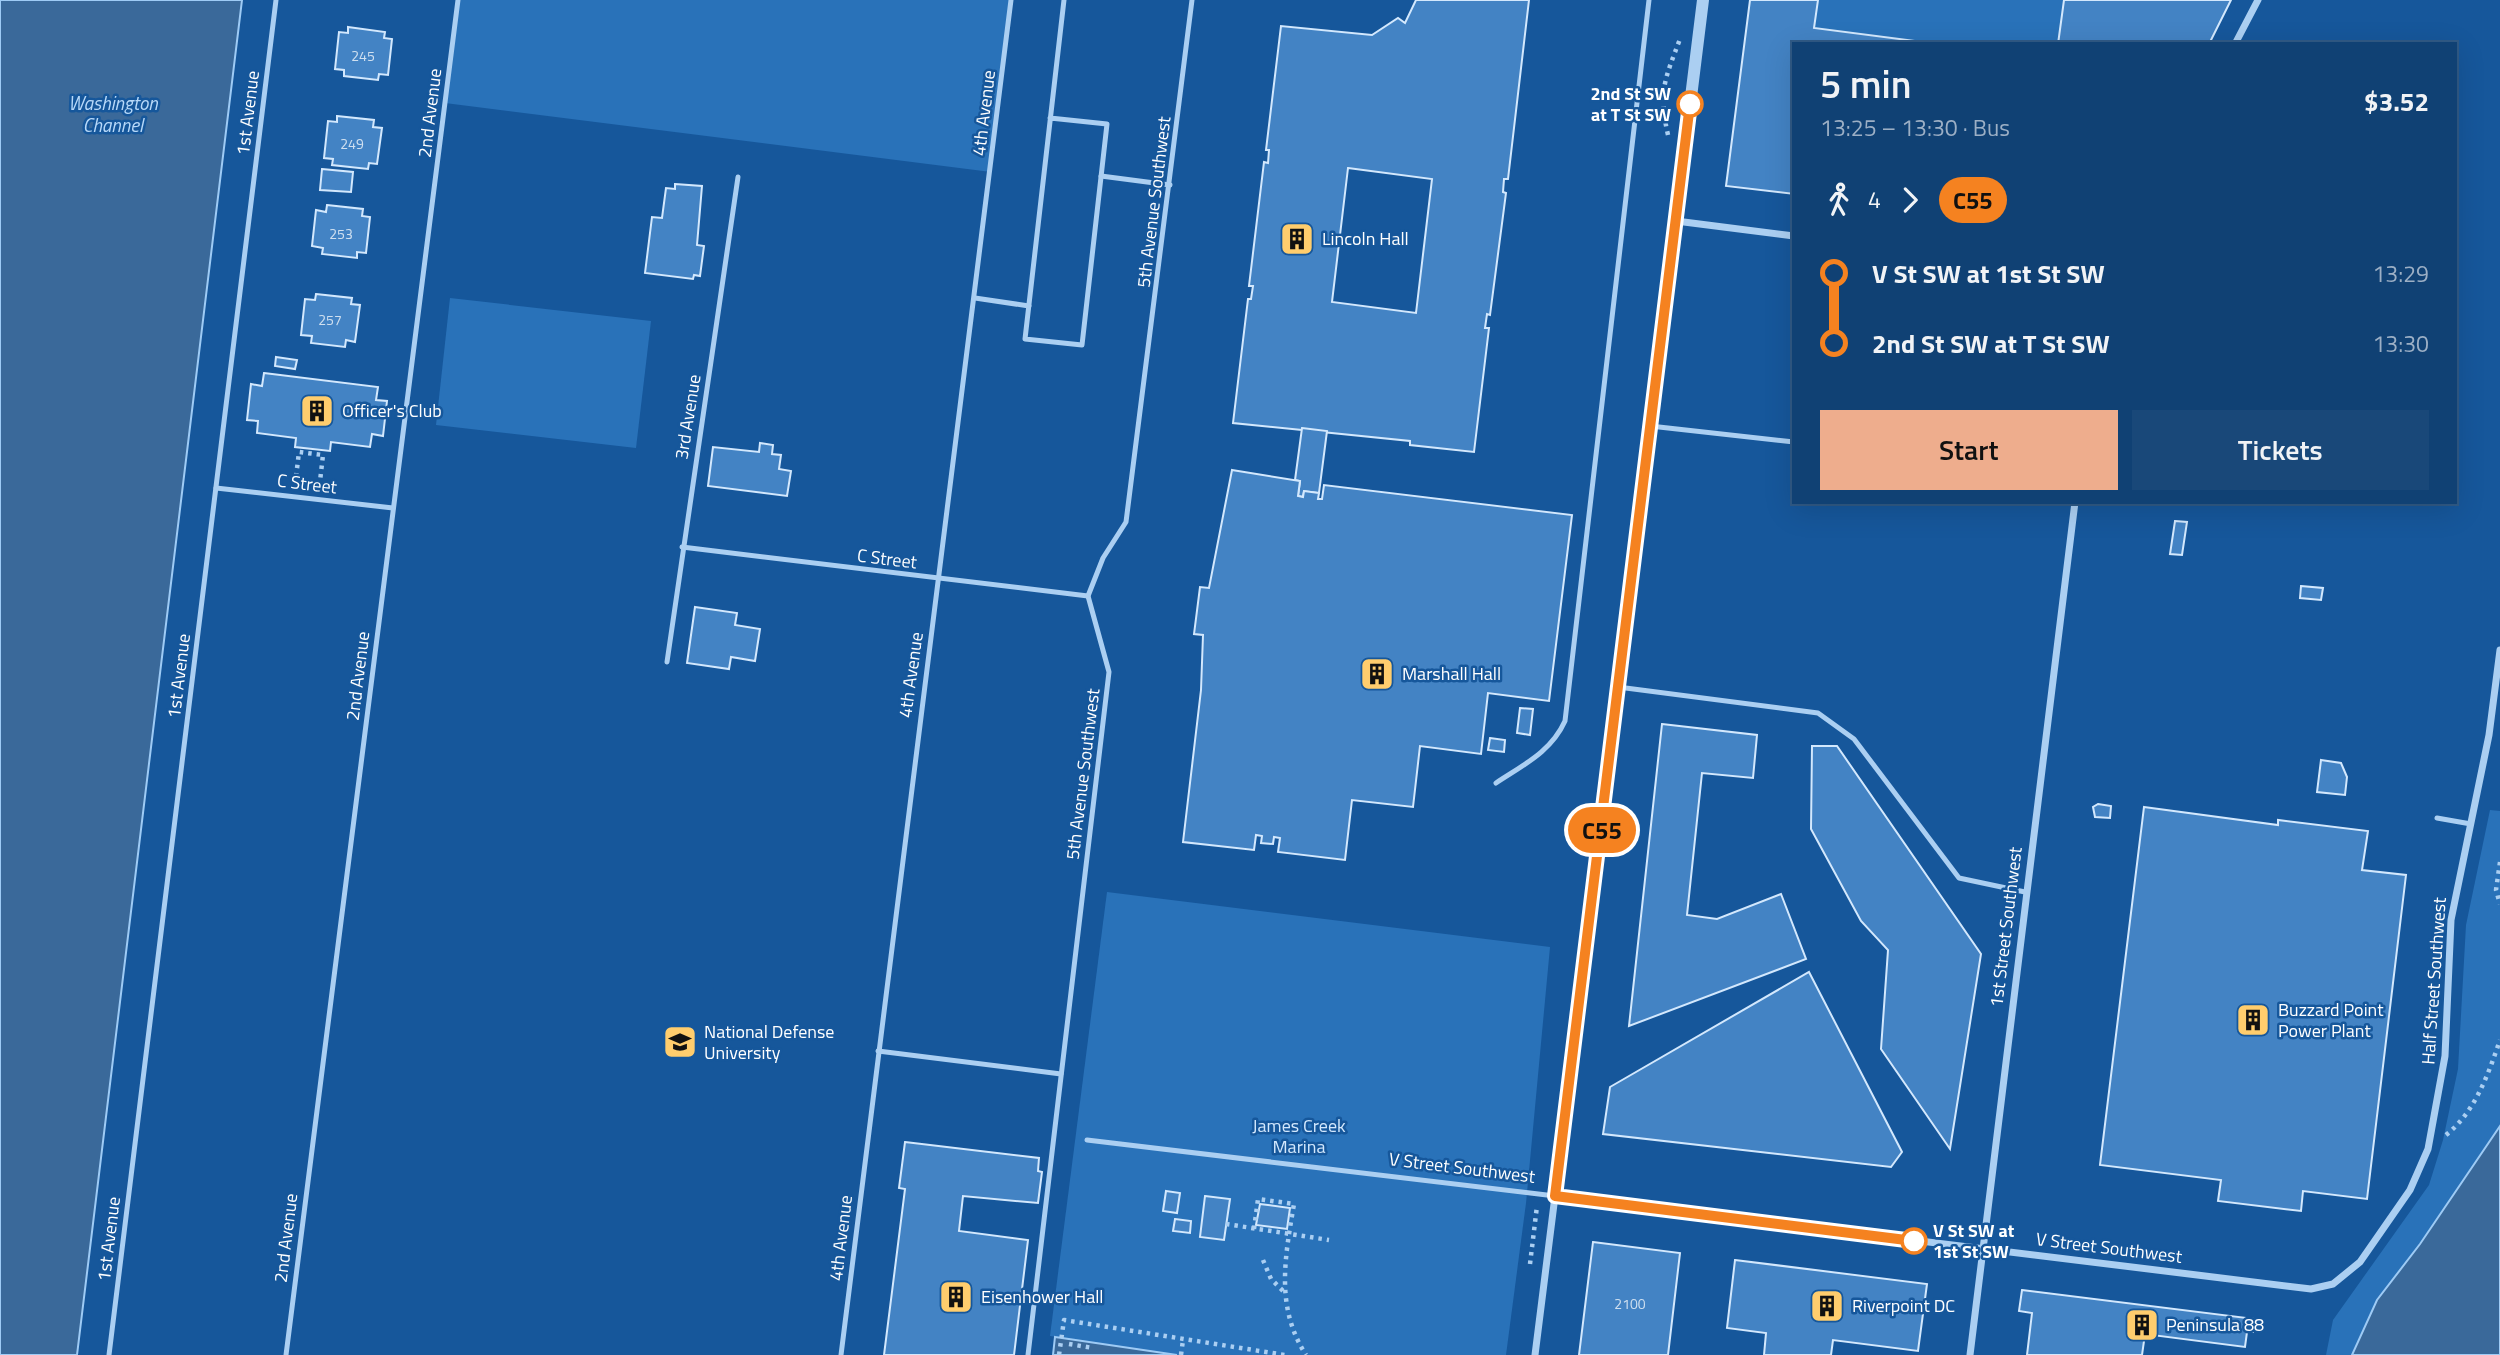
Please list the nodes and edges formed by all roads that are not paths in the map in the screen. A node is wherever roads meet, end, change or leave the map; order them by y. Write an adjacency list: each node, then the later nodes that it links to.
1 (276, 0): 20 (lane, 1st Avenue)
2 (458, 0): 22 (lane, 2nd Avenue)
3 (1011, 0): 16 (lane, 4th Avenue)
4 (1064, 0): 10 (lane)
5 (1192, 0): 13 (lane, 5th Avenue Southwest)
6 (1649, 0): 29 (lane)
7 (1703, 0): 14 (street)
8 (2258, 0): 9 (street)
9 (2236, 42)
10 (1050, 118): 11 (lane); 17 (lane)
11 (1101, 176): 13 (lane); 17 (lane)
12 (738, 177): 23 (lane, 3rd Avenue)
13 (1170, 185): 25 (lane, 5th Avenue Southwest)
14 (1676, 221): 15 (street); 18 (street)
15 (1792, 236)
16 (975, 298): 17 (lane); 24 (lane, 4th Avenue)
17 (1029, 306)
18 (1650, 426): 19 (lane); 28 (street)
19 (1792, 442)
20 (216, 488): 22 (lane, C Street); 39 (lane, 1st Avenue)
21 (2076, 504): 32 (street, 1st Street Southwest)
22 (393, 509): 40 (lane, 2nd Avenue)
23 (682, 547): 24 (lane, C Street); 27 (lane, 3rd Avenue)
24 (941, 579): 25 (lane, C Street); 33 (lane, 4th Avenue)
25 (1088, 596): 34 (lane, 5th Avenue Southwest)
26 (2500, 650): 31 (street, Half Street Southwest)
27 (667, 662)
28 (1618, 687): 32 (lane); 36 (street)
29 (1496, 783)
30 (2437, 818): 31 (lane)
31 (2471, 824): 38 (street, Half Street Southwest)
32 (2025, 892): 37 (street, 1st Street Southwest)
33 (878, 1051): 34 (lane); 41 (lane, 4th Avenue)
34 (1062, 1074): 42 (lane, 5th Avenue Southwest)
35 (1087, 1140): 36 (lane, V Street Southwest)
36 (1555, 1196): 37 (street, V Street Southwest); 43 (street)
37 (1983, 1249): 38 (street, V Street Southwest); 44 (street, 1st Street Southwest)
38 (2333, 1284)
39 (109, 1355)
40 (286, 1355)
41 (841, 1355)
42 (1028, 1355)
43 (1535, 1355)
44 (1970, 1355)

